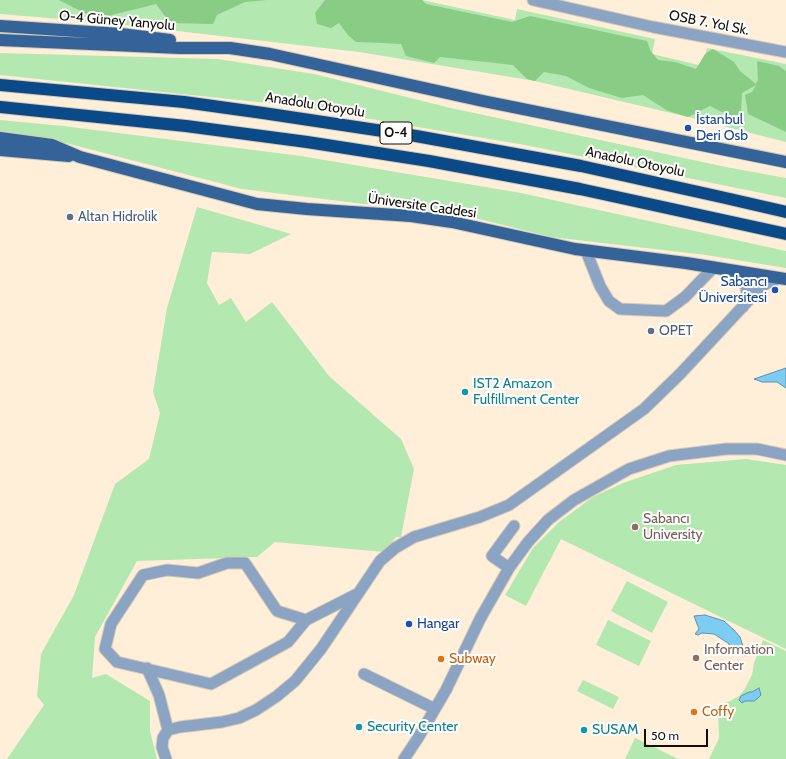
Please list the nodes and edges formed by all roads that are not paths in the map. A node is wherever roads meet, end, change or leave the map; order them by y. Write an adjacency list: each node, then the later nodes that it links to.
1 (533, 0): 5 (street, OSB 7. Yol Sk.)
2 (0, 26): 4 (main road, O-4 Güney Yanyolu)
3 (0, 40): 4 (main road)
4 (230, 48): 12 (main road)
5 (786, 52)
6 (0, 85): 14 (highway, Anadolu Otoyolu / O-4)
7 (0, 107): 15 (highway, O-4)
8 (0, 138): 10 (main road)
9 (0, 150): 10 (main road)
10 (80, 157): 16 (main road, Üniversite Caddesi)
11 (786, 158): 12 (main road)
12 (770, 159): 13 (main road)
13 (786, 162)
14 (786, 212)
15 (786, 234)
16 (586, 251): 17 (main road, Üniversite Caddesi); 17 (street)
17 (718, 268): 18 (main road, Üniversite Caddesi); 19 (street)
18 (783, 278): 19 (street)
19 (743, 307): 23 (street)
20 (786, 456): 22 (street)
21 (514, 526): 22 (street)
22 (509, 568): 27 (street)
23 (358, 594): 24 (street); 28 (street)
24 (306, 620): 25 (street); 25 (street)
25 (147, 668): 28 (street)
26 (364, 674): 27 (street)
27 (435, 709): 30 (street)
28 (168, 730): 29 (street)
29 (166, 759)
30 (404, 759)

